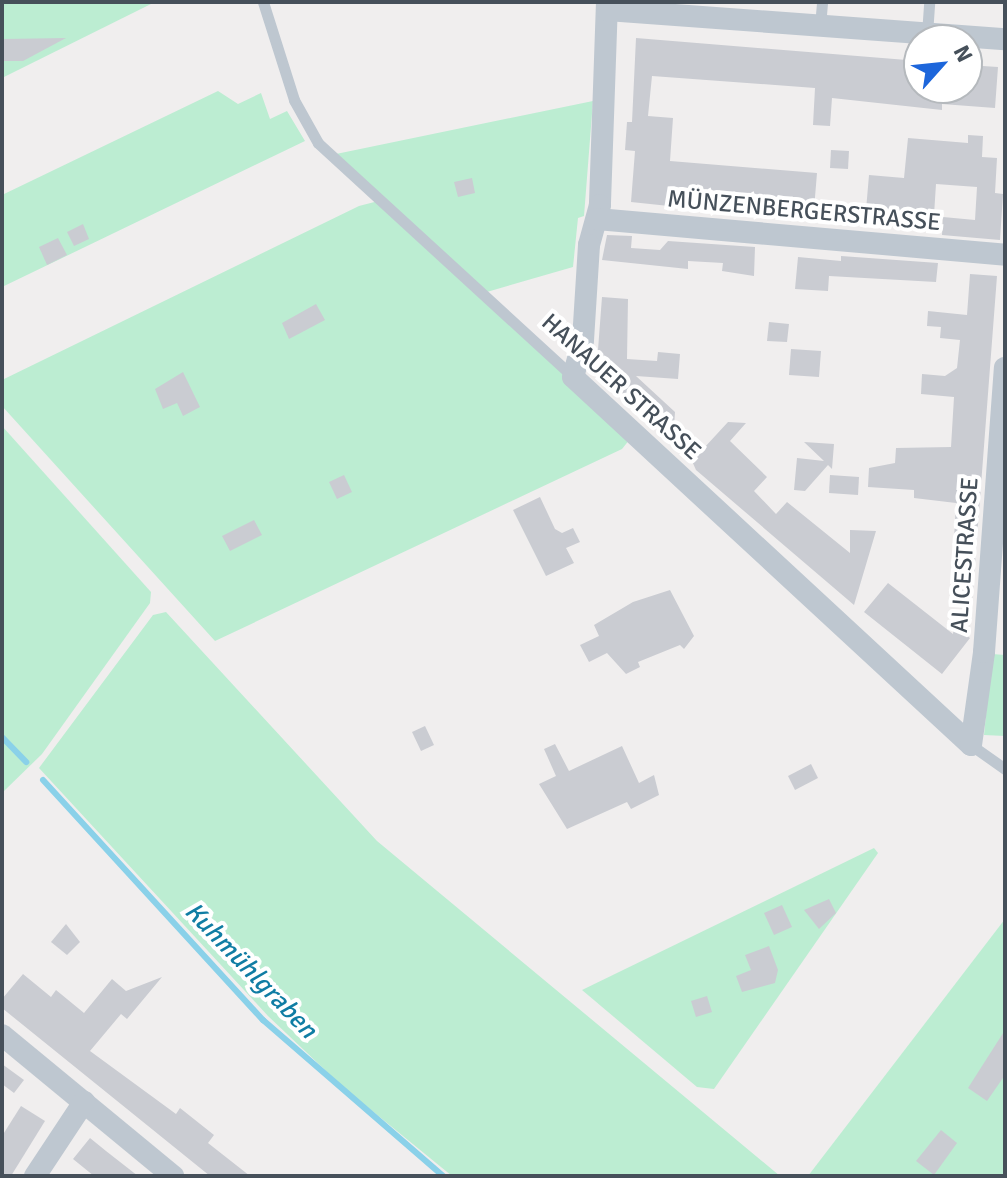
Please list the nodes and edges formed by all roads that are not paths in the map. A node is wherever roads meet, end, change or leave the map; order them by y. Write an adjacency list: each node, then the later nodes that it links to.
1 (263, 2): 14 (lane, HANAUER STRASSE)
2 (822, 2): 7 (lane)
3 (929, 2): 6 (lane)
4 (607, 6): 5 (street); 11 (street)
5 (713, 10): 7 (street)
6 (928, 24)
7 (820, 26): 8 (street)
8 (903, 32)
9 (983, 38): 10 (street)
10 (1005, 39)
11 (597, 219): 12 (street, MÜNZENBERGERSTRASSE); 14 (street)
12 (1005, 255)
13 (1005, 368): 15 (street, ALICESTRASSE)
14 (573, 377): 15 (street, HANAUER STRASSE)
15 (971, 745): 16 (lane, HANAUER STRASSE)
16 (1005, 769)
17 (2, 1035): 18 (street)
18 (84, 1102): 19 (street); 20 (street)
19 (35, 1176)
20 (173, 1176)

